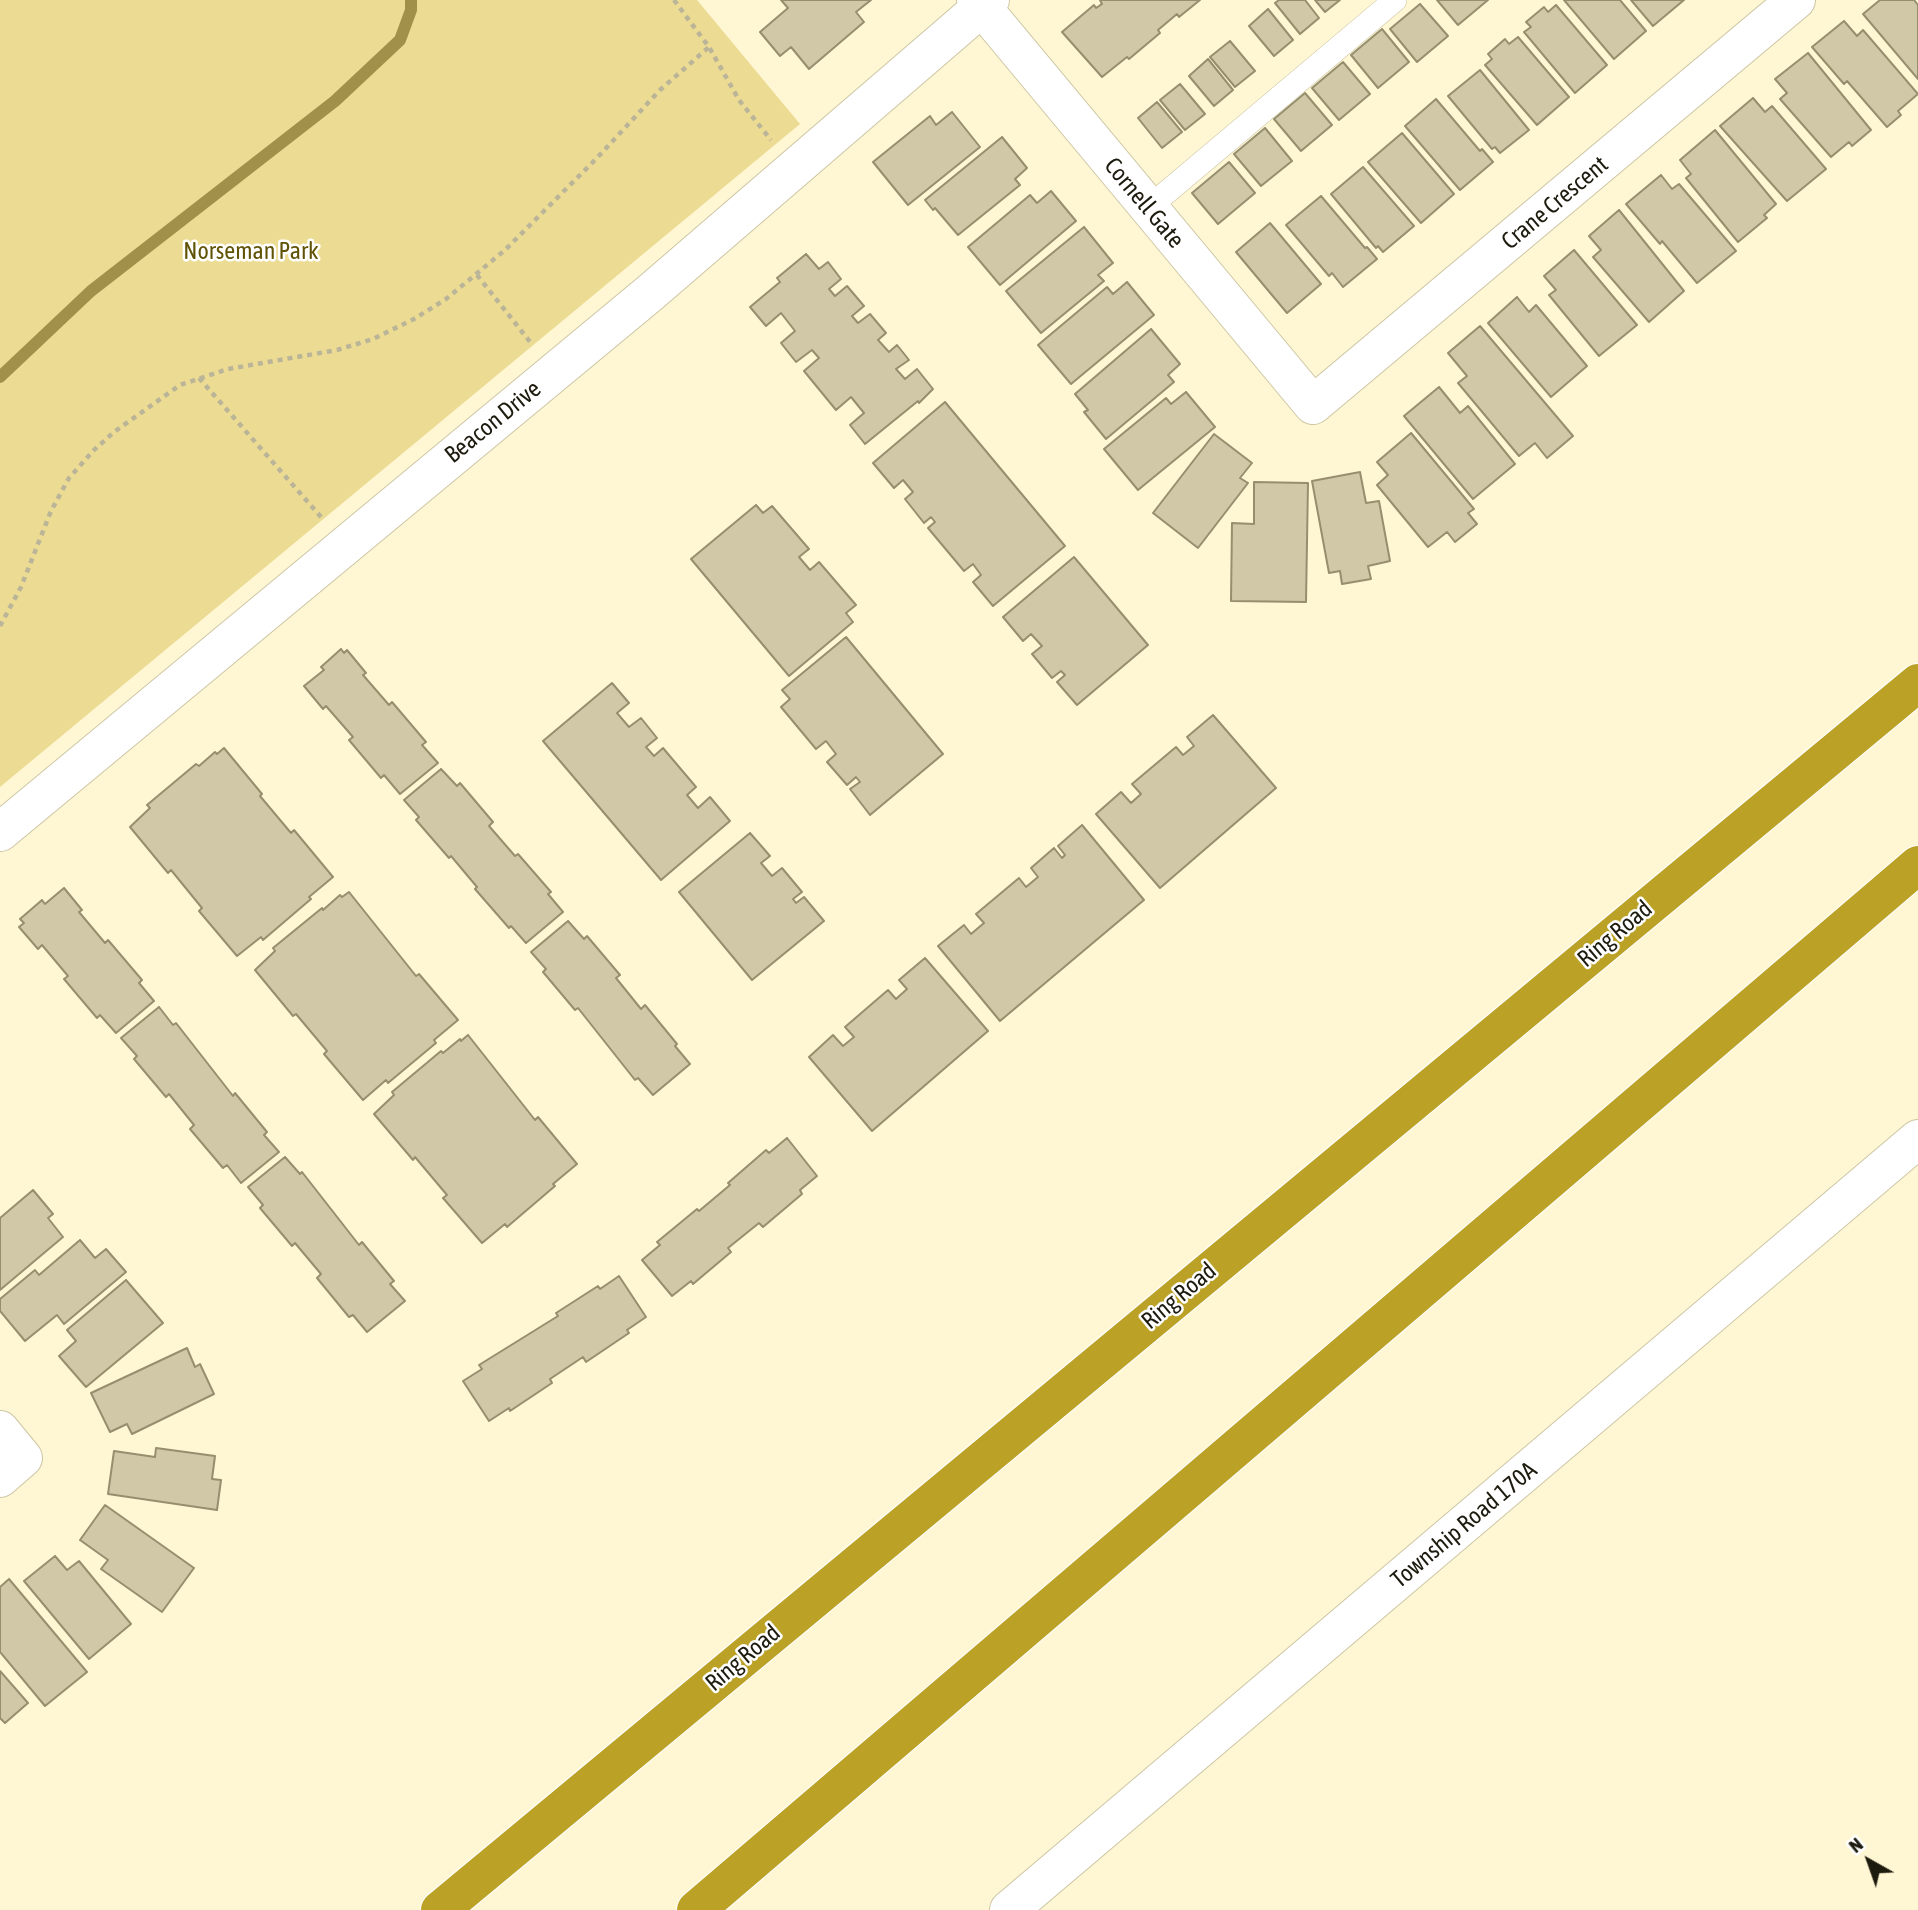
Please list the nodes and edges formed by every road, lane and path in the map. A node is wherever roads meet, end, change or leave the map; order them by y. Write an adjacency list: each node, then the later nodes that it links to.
1 (674, 0): 5 (path)
2 (1395, 0): 7 (lane)
3 (1796, 0): 11 (street, Crane Crescent)
4 (983, 2): 6 (street, Beacon Drive); 7 (street, Cornell Gate)
5 (709, 47): 6 (path); 8 (path)
6 (793, 169): 9 (street, Beacon Drive)
7 (1147, 208): 11 (street, Cornell Gate)
8 (477, 275): 9 (path); 10 (path)
9 (554, 372): 12 (street, Beacon Drive)
10 (199, 378): 12 (path); 13 (path)
11 (1313, 405)
12 (345, 544): 15 (street, Beacon Drive)
13 (0, 626)
14 (1918, 683): 20 (highway, Ring Road)
15 (0, 832)
16 (1918, 865): 21 (highway)
17 (1918, 1139): 22 (street, Township Road 170A)
18 (0, 1430): 19 (street)
19 (0, 1478)
20 (440, 1910)
21 (696, 1910)
22 (1009, 1910)

